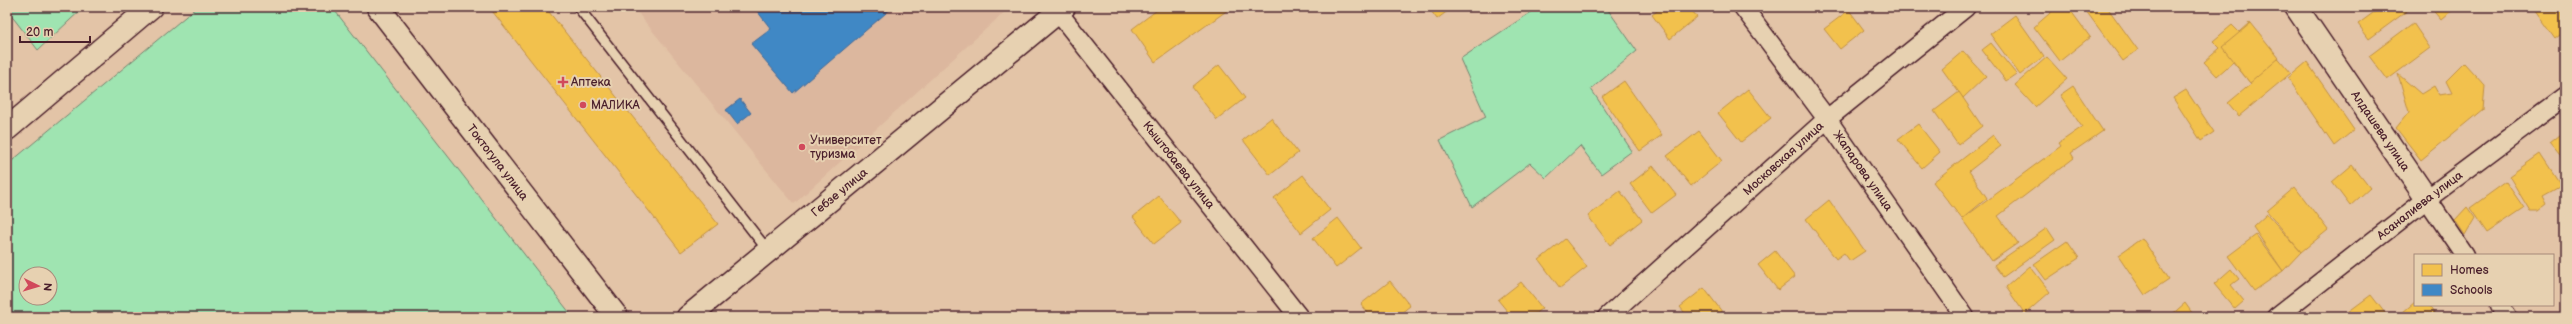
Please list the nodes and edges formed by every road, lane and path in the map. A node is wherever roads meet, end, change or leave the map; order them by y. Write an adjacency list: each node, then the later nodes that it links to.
1 (151, 7): 10 (main road)
2 (378, 7): 15 (main road, Токтогула улица)
3 (578, 7): 12 (lane)
4 (1743, 7): 9 (street, Жапарова улица)
5 (1966, 7): 9 (street, Московская улица)
6 (2296, 7): 11 (main road, Алдашева улица)
7 (1059, 9): 12 (main road, Гебзе улица); 17 (street, Кыштобаева улица)
8 (2565, 96): 11 (street, Асаналиева улица)
9 (1827, 119): 18 (street, Московская улица); 19 (street, Жапарова улица)
10 (7, 129)
11 (2427, 199): 13 (street, Алдашева улица); 20 (street, Асаналиева улица)
12 (769, 252): 16 (main road, Гебзе улица)
13 (2464, 254)
14 (2501, 306): 21 (street)
15 (617, 317)
16 (688, 317)
17 (1299, 317)
18 (1607, 317)
19 (1965, 317)
20 (2276, 317)
21 (2508, 317)

